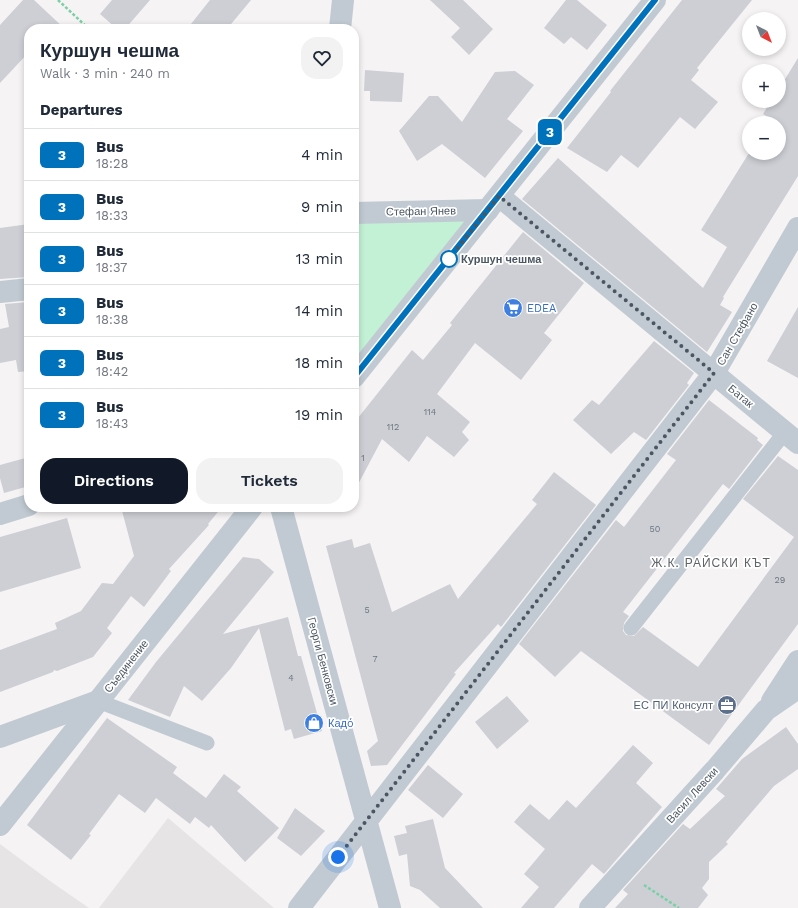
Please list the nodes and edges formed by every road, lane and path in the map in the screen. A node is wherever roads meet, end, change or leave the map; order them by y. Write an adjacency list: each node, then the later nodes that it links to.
1 (58, 0): 4 (path)
2 (343, 0): 5 (street)
3 (655, 0): 6 (street)
4 (84, 24)
5 (341, 24)
6 (494, 203): 7 (street, Стефан Янев); 11 (street); 12 (street, Батак)
7 (359, 213)
8 (798, 228): 12 (street, Сан Стефано)
9 (24, 290): 10 (street)
10 (0, 292)
11 (359, 371)
12 (714, 373): 13 (street, Батак); 25 (street, Сан Стефано)
13 (792, 438): 18 (lane)
14 (24, 507): 17 (street)
15 (248, 512): 21 (street, Съединение)
16 (282, 512): 25 (street, Георги Бенковски)
17 (0, 514)
18 (631, 628)
19 (798, 661): 22 (street)
20 (798, 688): 22 (street, Васил Левски)
21 (98, 701): 23 (street); 24 (lane); 26 (street, Съединение)
22 (766, 710): 27 (street, Васил Левски)
23 (0, 737)
24 (206, 743)
25 (367, 819): 28 (street, Сан Стефано); 29 (street, Георги Бенковски)
26 (0, 825)
27 (624, 871): 30 (street, Васил Левски); 31 (path)
28 (299, 908)
29 (390, 908)
30 (590, 908)
31 (679, 908)

